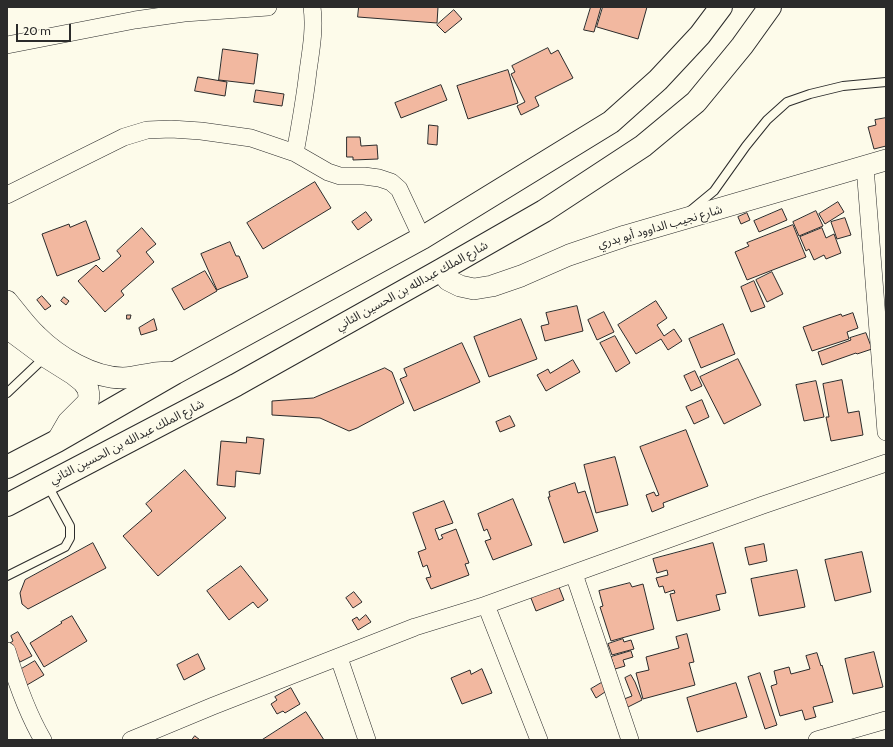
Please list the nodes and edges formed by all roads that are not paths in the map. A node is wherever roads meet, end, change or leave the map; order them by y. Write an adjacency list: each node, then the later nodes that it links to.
1 (268, 7): 5 (street)
2 (312, 7): 7 (street)
3 (721, 7): 12 (highway)
4 (770, 7): 13 (highway, شارع الملك عبدالله بن الحسين الثاني)
5 (7, 45)
6 (886, 82): 11 (lane)
7 (295, 153): 10 (street); 12 (street)
8 (886, 160): 9 (street, شارع نجيب الداوود أبو بدري)
9 (865, 167): 11 (street, شارع نجيب الداوود أبو بدري); 19 (street)
10 (7, 195)
11 (677, 222): 13 (street, شارع نجيب الداوود أبو بدري)
12 (422, 238): 17 (highway)
13 (441, 270): 23 (highway, شارع الملك عبدالله بن الحسين الثاني)
14 (7, 301): 16 (street)
15 (7, 328): 16 (street)
16 (49, 353): 17 (street); 18 (lane); 20 (street)
17 (175, 373): 20 (highway)
18 (7, 393)
19 (886, 432)
20 (57, 441): 22 (highway)
21 (886, 463): 25 (street)
22 (7, 467)
23 (47, 484): 24 (highway, شارع الملك عبدالله بن الحسين الثاني); 26 (lane)
24 (7, 505)
25 (574, 574): 27 (street); 35 (street)
26 (7, 576)
27 (486, 605): 29 (street); 34 (street)
28 (7, 651): 31 (street)
29 (339, 658): 32 (street); 33 (street)
30 (886, 720): 36 (street)
31 (43, 740)
32 (131, 740)
33 (367, 740)
34 (539, 740)
35 (630, 740)
36 (817, 740)

